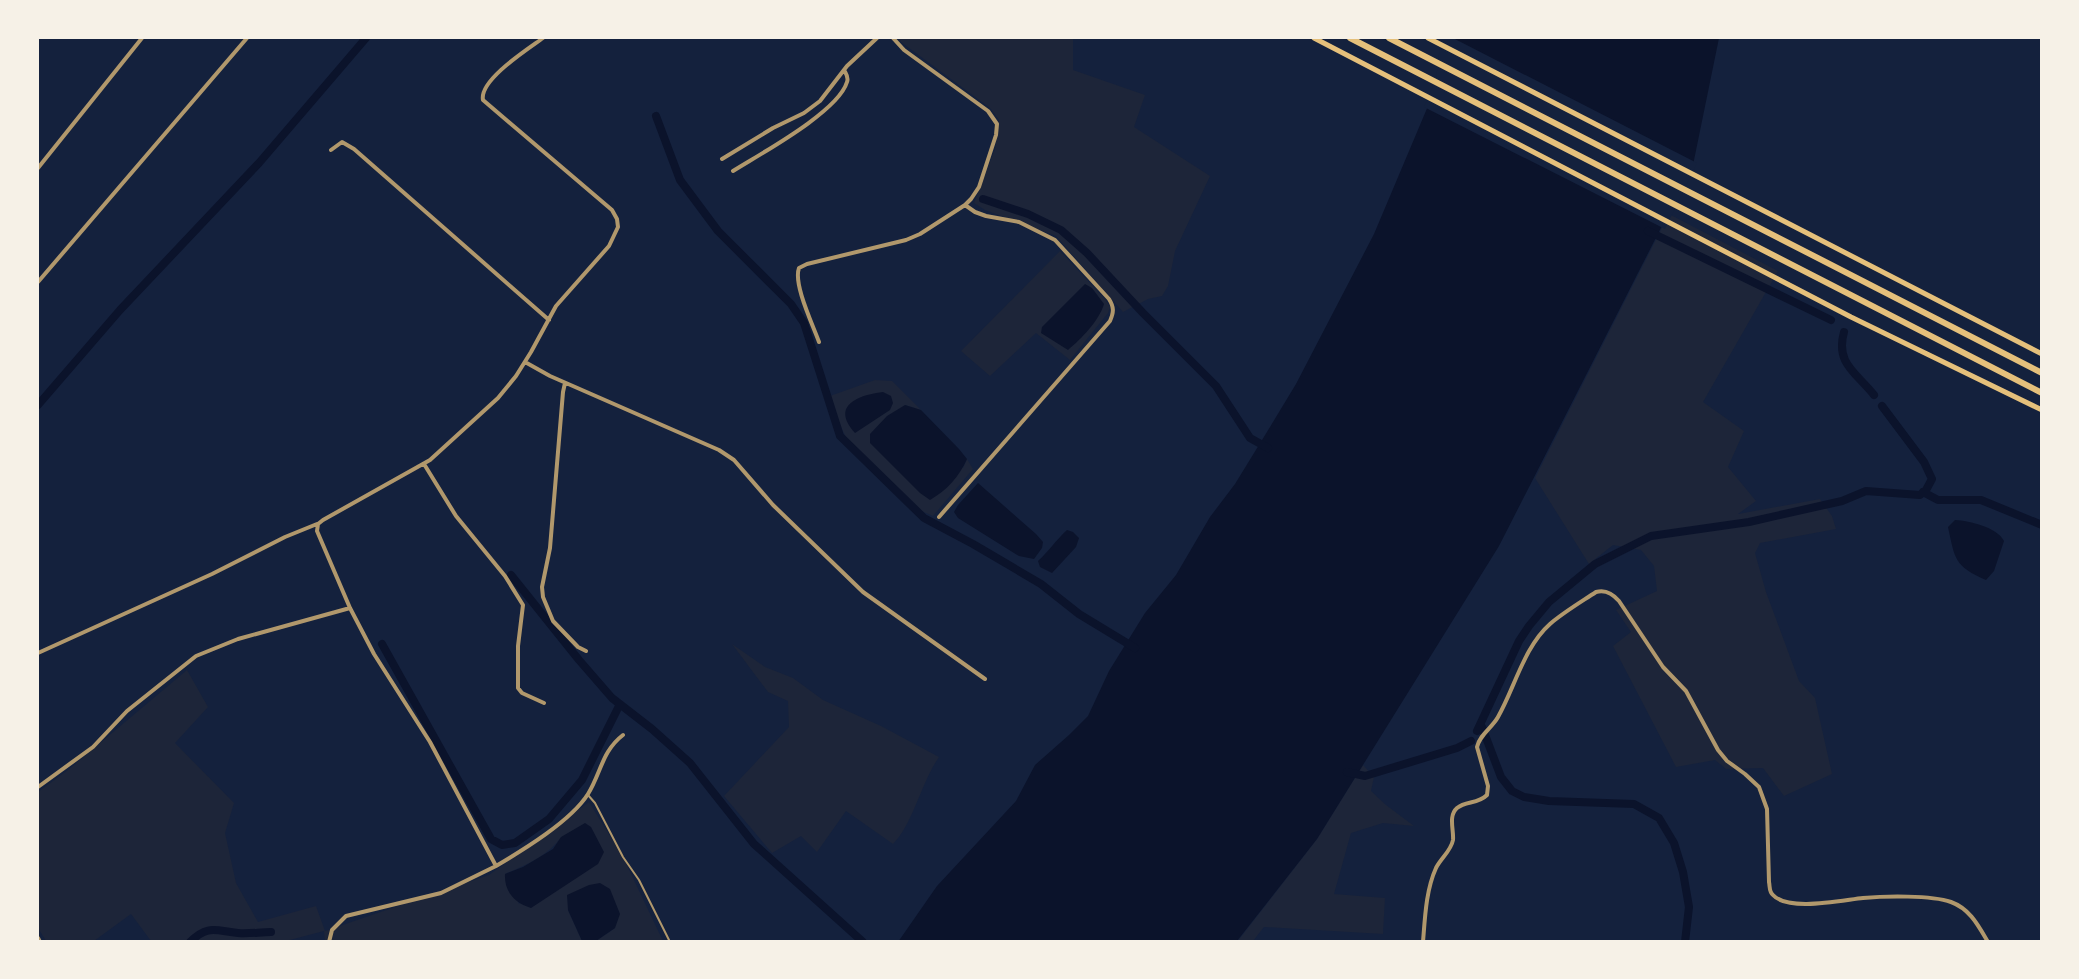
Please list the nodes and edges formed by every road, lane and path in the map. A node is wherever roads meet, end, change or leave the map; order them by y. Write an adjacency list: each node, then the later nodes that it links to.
1 (142, 38): 13 (street)
2 (247, 38): 16 (street)
3 (543, 38): 17 (street)
4 (877, 38): 10 (street)
5 (893, 38): 15 (street)
6 (1314, 38): 24 (main road)
7 (1350, 38): 23 (highway)
8 (1389, 38): 21 (highway)
9 (1428, 38): 19 (main road)
10 (844, 69): 12 (street); 14 (street)
11 (331, 150): 17 (street)
12 (722, 159)
13 (38, 168)
14 (733, 171)
15 (965, 205): 18 (street); 26 (street)
16 (38, 282)
17 (549, 320): 20 (street)
18 (819, 342)
19 (2042, 354)
20 (525, 362): 22 (street); 25 (street)
21 (2042, 373)
22 (566, 383): 29 (street); 31 (street)
23 (2042, 393)
24 (2042, 410)
25 (424, 464): 27 (street); 32 (street)
26 (939, 517)
27 (318, 524): 28 (street); 30 (street)
28 (350, 608): 34 (street); 36 (street)
29 (585, 651)
30 (38, 653)
31 (985, 680)
32 (544, 703)
33 (623, 735): 35 (street)
34 (38, 787)
35 (588, 795): 36 (street); 38 (lane)
36 (496, 866): 37 (street)
37 (329, 942)
38 (670, 942)
39 (1423, 942): 40 (street)
40 (1988, 942)

